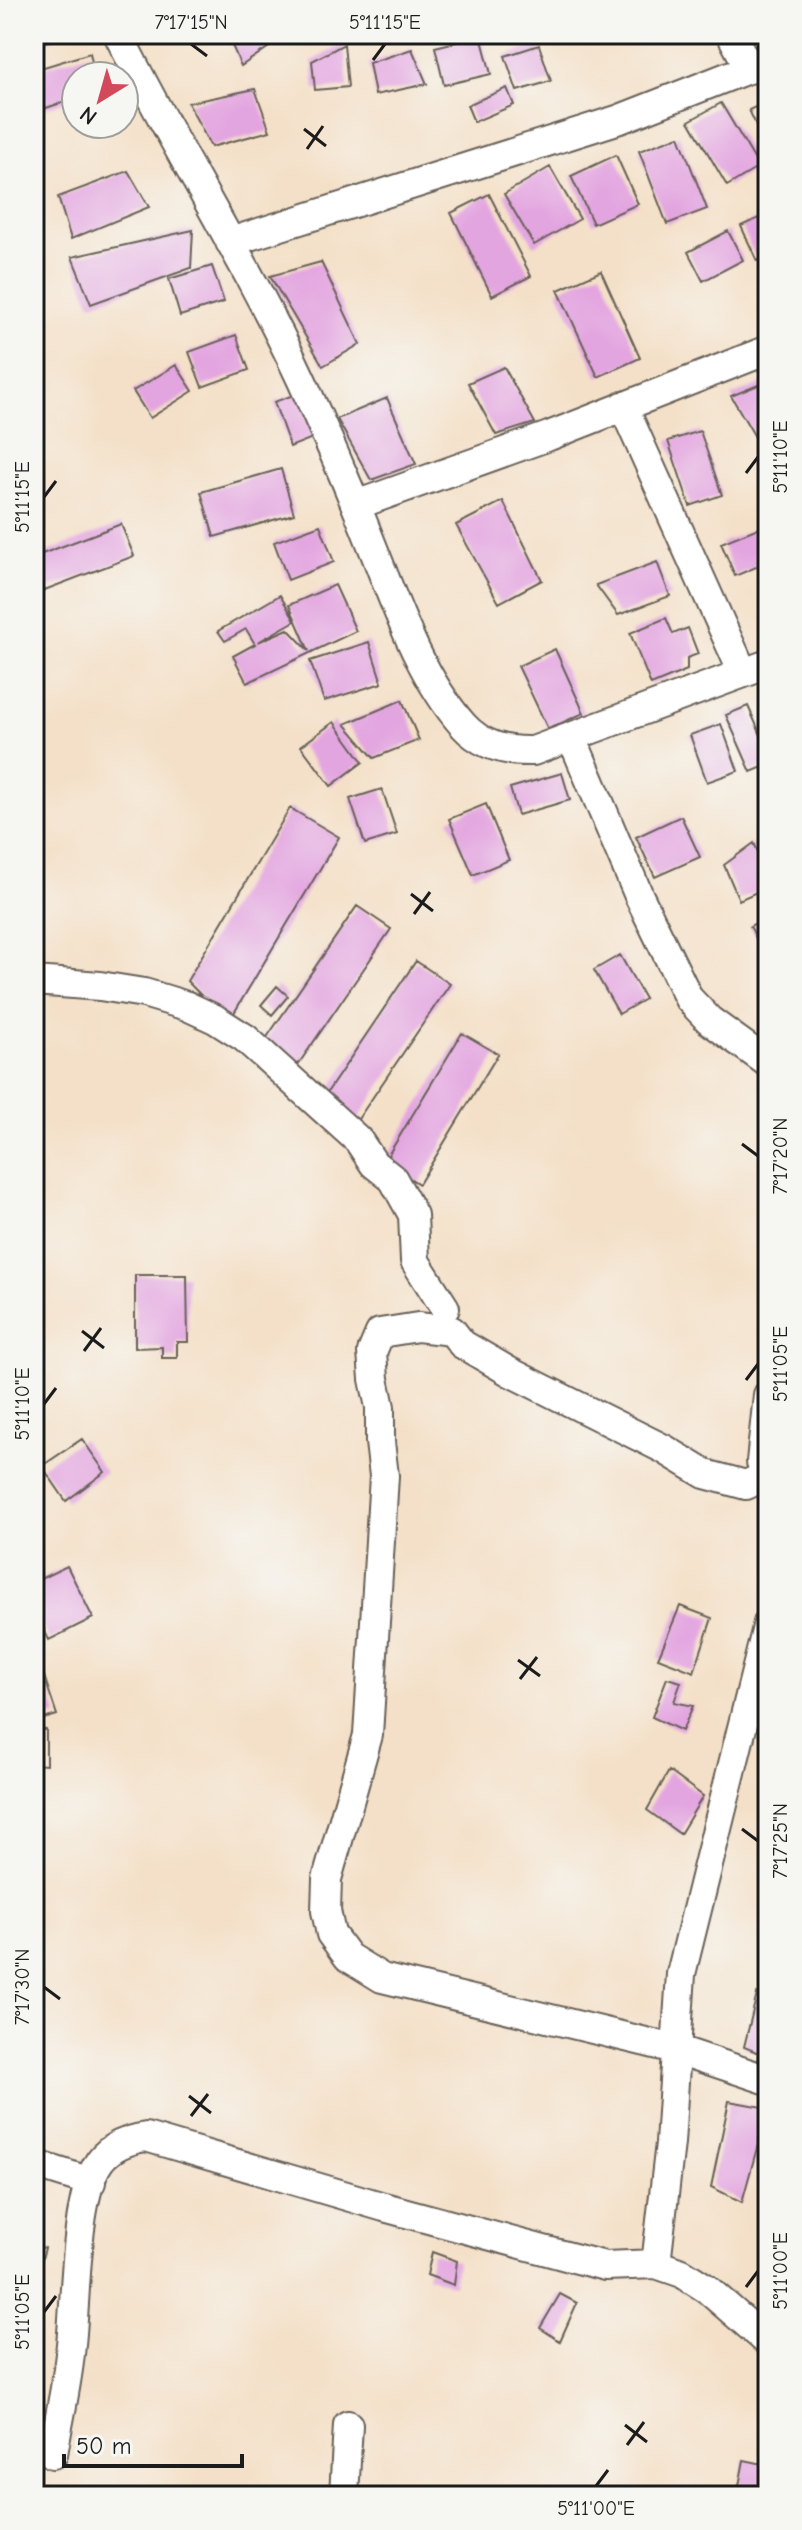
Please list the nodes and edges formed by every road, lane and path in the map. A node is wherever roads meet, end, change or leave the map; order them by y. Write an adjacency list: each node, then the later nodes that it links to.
1 (118, 34): 4 (street)
2 (731, 34): 3 (street)
3 (759, 65): 4 (street)
4 (230, 242): 7 (street)
5 (768, 350): 6 (street)
6 (623, 406): 7 (street); 8 (street)
7 (356, 505): 9 (street)
8 (756, 668): 9 (street)
9 (572, 738): 11 (street)
10 (34, 981): 12 (street)
11 (768, 1063)
12 (445, 1308)
13 (768, 1395): 14 (street)
14 (768, 1475): 16 (street)
15 (768, 1623): 16 (street)
16 (675, 2049): 17 (street); 20 (street)
17 (768, 2080)
18 (34, 2164): 19 (street)
19 (91, 2182): 20 (street); 23 (street)
20 (656, 2264): 21 (street)
21 (768, 2342)
22 (348, 2425): 24 (street)
23 (53, 2454)
24 (344, 2496)

